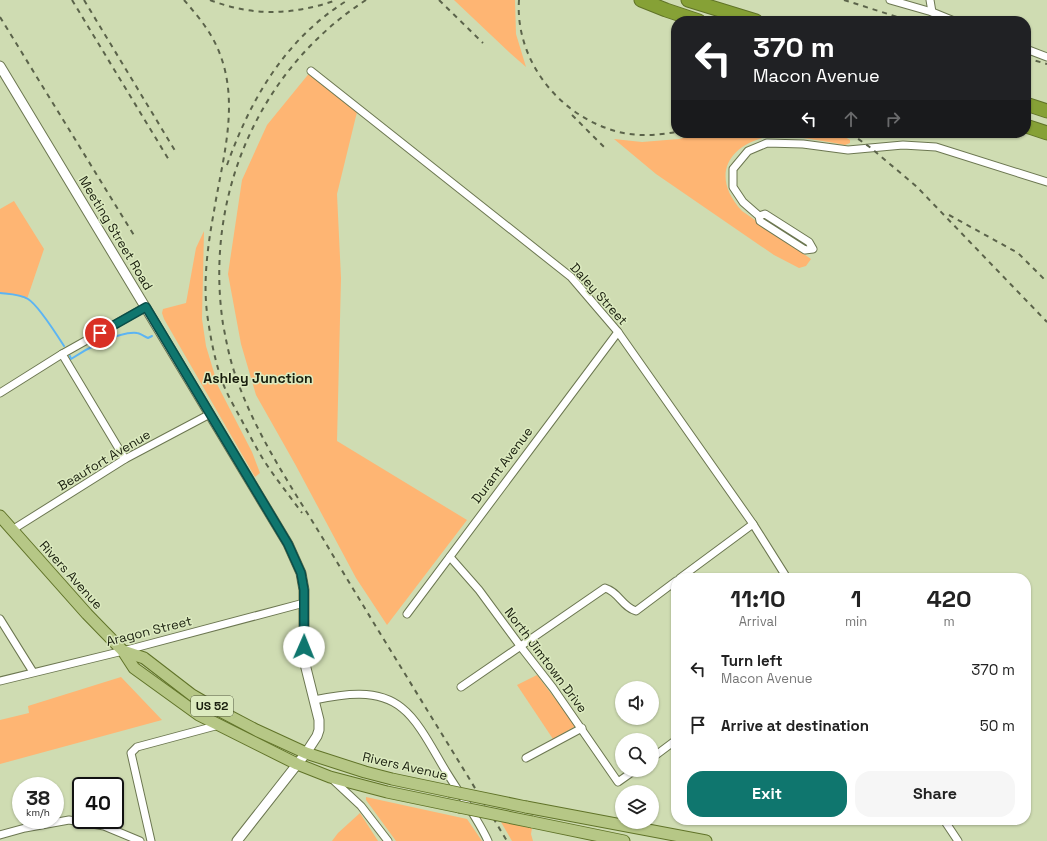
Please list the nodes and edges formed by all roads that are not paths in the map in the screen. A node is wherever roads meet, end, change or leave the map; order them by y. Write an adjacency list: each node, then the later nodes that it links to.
1 (641, 0): 6 (highway)
2 (688, 0): 7 (highway)
3 (890, 0): 5 (street)
4 (930, 0): 5 (street)
5 (932, 12): 8 (street)
6 (684, 16)
7 (740, 16)
8 (942, 16)
9 (1031, 51): 10 (street)
10 (1047, 57)
11 (0, 66): 19 (street, Meeting Street Road)
12 (311, 71): 20 (street, Daley Street)
13 (1031, 106): 14 (highway)
14 (1047, 111)
15 (1031, 128): 16 (highway)
16 (1047, 133)
17 (1047, 182): 18 (street)
18 (759, 216): 18 (street)
19 (146, 307): 21 (street); 23 (street, Meeting Street Road)
20 (618, 332): 26 (street, Daley Street); 28 (street, Durant Avenue)
21 (62, 354): 22 (street); 24 (street)
22 (0, 393)
23 (210, 414): 24 (street, Beaufort Avenue); 32 (street, Meeting Street Road)
24 (125, 459): 27 (street, Beaufort Avenue)
25 (0, 516): 27 (main road, Rivers Avenue / US 52)
26 (752, 524): 29 (street); 30 (street, Daley Street)
27 (12, 530): 36 (main road, Rivers Avenue / US 52)
28 (450, 557): 33 (street, Durant Avenue); 35 (street, North Jimtown Drive)
29 (687, 573)
30 (785, 573)
31 (671, 585): 35 (street)
32 (304, 603): 36 (street, Aragon Street); 40 (street, Meeting Street Road)
33 (407, 614)
34 (0, 619): 37 (street)
35 (521, 647): 39 (street); 42 (street, North Jimtown Drive)
36 (123, 651): 37 (street, Aragon Street); 41 (main road, Rivers Avenue / US 52); 44 (main road, Rivers Avenue / US 52)
37 (33, 672): 38 (street, Aragon Street)
38 (0, 681)
39 (461, 687)
40 (314, 700): 44 (street, Meeting Street Road); 56 (street)
41 (219, 725): 47 (main road, Rivers Avenue / US 52); 53 (street)
42 (582, 728): 46 (street); 49 (street, North Jimtown Drive)
43 (671, 744): 45 (street)
44 (306, 753): 47 (street, Meeting Street Road); 58 (main road, Rivers Avenue / US 52, bridge)
45 (659, 753)
46 (526, 758)
47 (297, 764): 48 (main road, Rivers Avenue / US 52); 54 (street)
48 (330, 777): 55 (street); 57 (main road, Rivers Avenue / US 52, bridge)
49 (625, 777)
50 (947, 825): 59 (street)
51 (0, 835): 52 (street)
52 (140, 841)
53 (151, 841)
54 (237, 841)
55 (388, 841)
56 (488, 841)
57 (624, 841)
58 (706, 841)
59 (958, 841)

